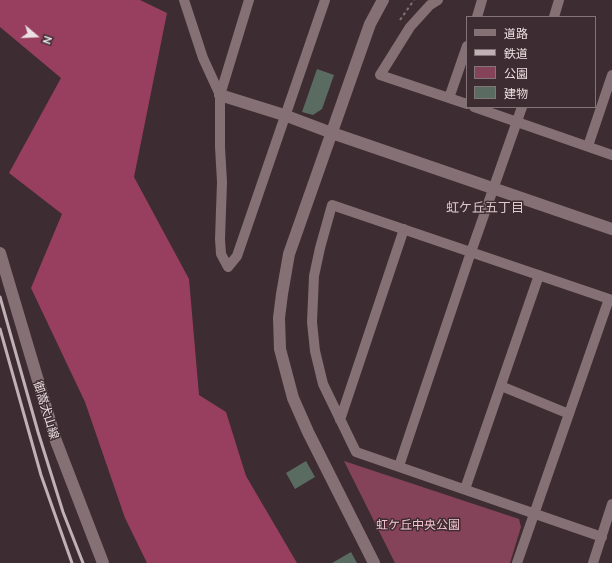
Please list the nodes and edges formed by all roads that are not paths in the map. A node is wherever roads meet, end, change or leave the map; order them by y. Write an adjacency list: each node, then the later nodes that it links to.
1 (184, 0): 12 (street)
2 (249, 0): 12 (street)
3 (325, 0): 17 (street)
4 (383, 0): 19 (street)
5 (438, 0): 13 (street)
6 (482, 0): 8 (street)
7 (559, 0): 9 (street)
8 (477, 16)
9 (554, 16)
10 (466, 49): 13 (street)
11 (612, 75): 20 (street)
12 (220, 95): 17 (street); 17 (street)
13 (449, 98): 14 (street)
14 (466, 104)
15 (477, 108): 18 (street)
16 (522, 108): 18 (street)
17 (284, 115): 19 (street)
18 (517, 122): 20 (street); 22 (street)
19 (332, 133): 22 (street); 39 (street)
20 (588, 146): 21 (street)
21 (612, 155)
22 (494, 189): 24 (street); 25 (street)
23 (404, 229): 25 (street); 31 (street); 31 (street)
24 (612, 229)
25 (471, 252): 27 (street); 32 (street)
26 (0, 253): 38 (street, 御嵩犬山線)
27 (539, 275): 28 (street); 29 (street)
28 (610, 300): 30 (street)
29 (501, 386): 30 (street); 33 (street)
30 (569, 414): 35 (street)
31 (340, 420): 32 (street)
32 (399, 466): 33 (street)
33 (465, 489): 35 (street)
34 (612, 504): 36 (street)
35 (534, 513): 37 (street); 40 (street)
36 (608, 526): 37 (street)
37 (602, 537): 41 (street)
38 (103, 563)
39 (374, 563)
40 (517, 563)
41 (593, 563)

